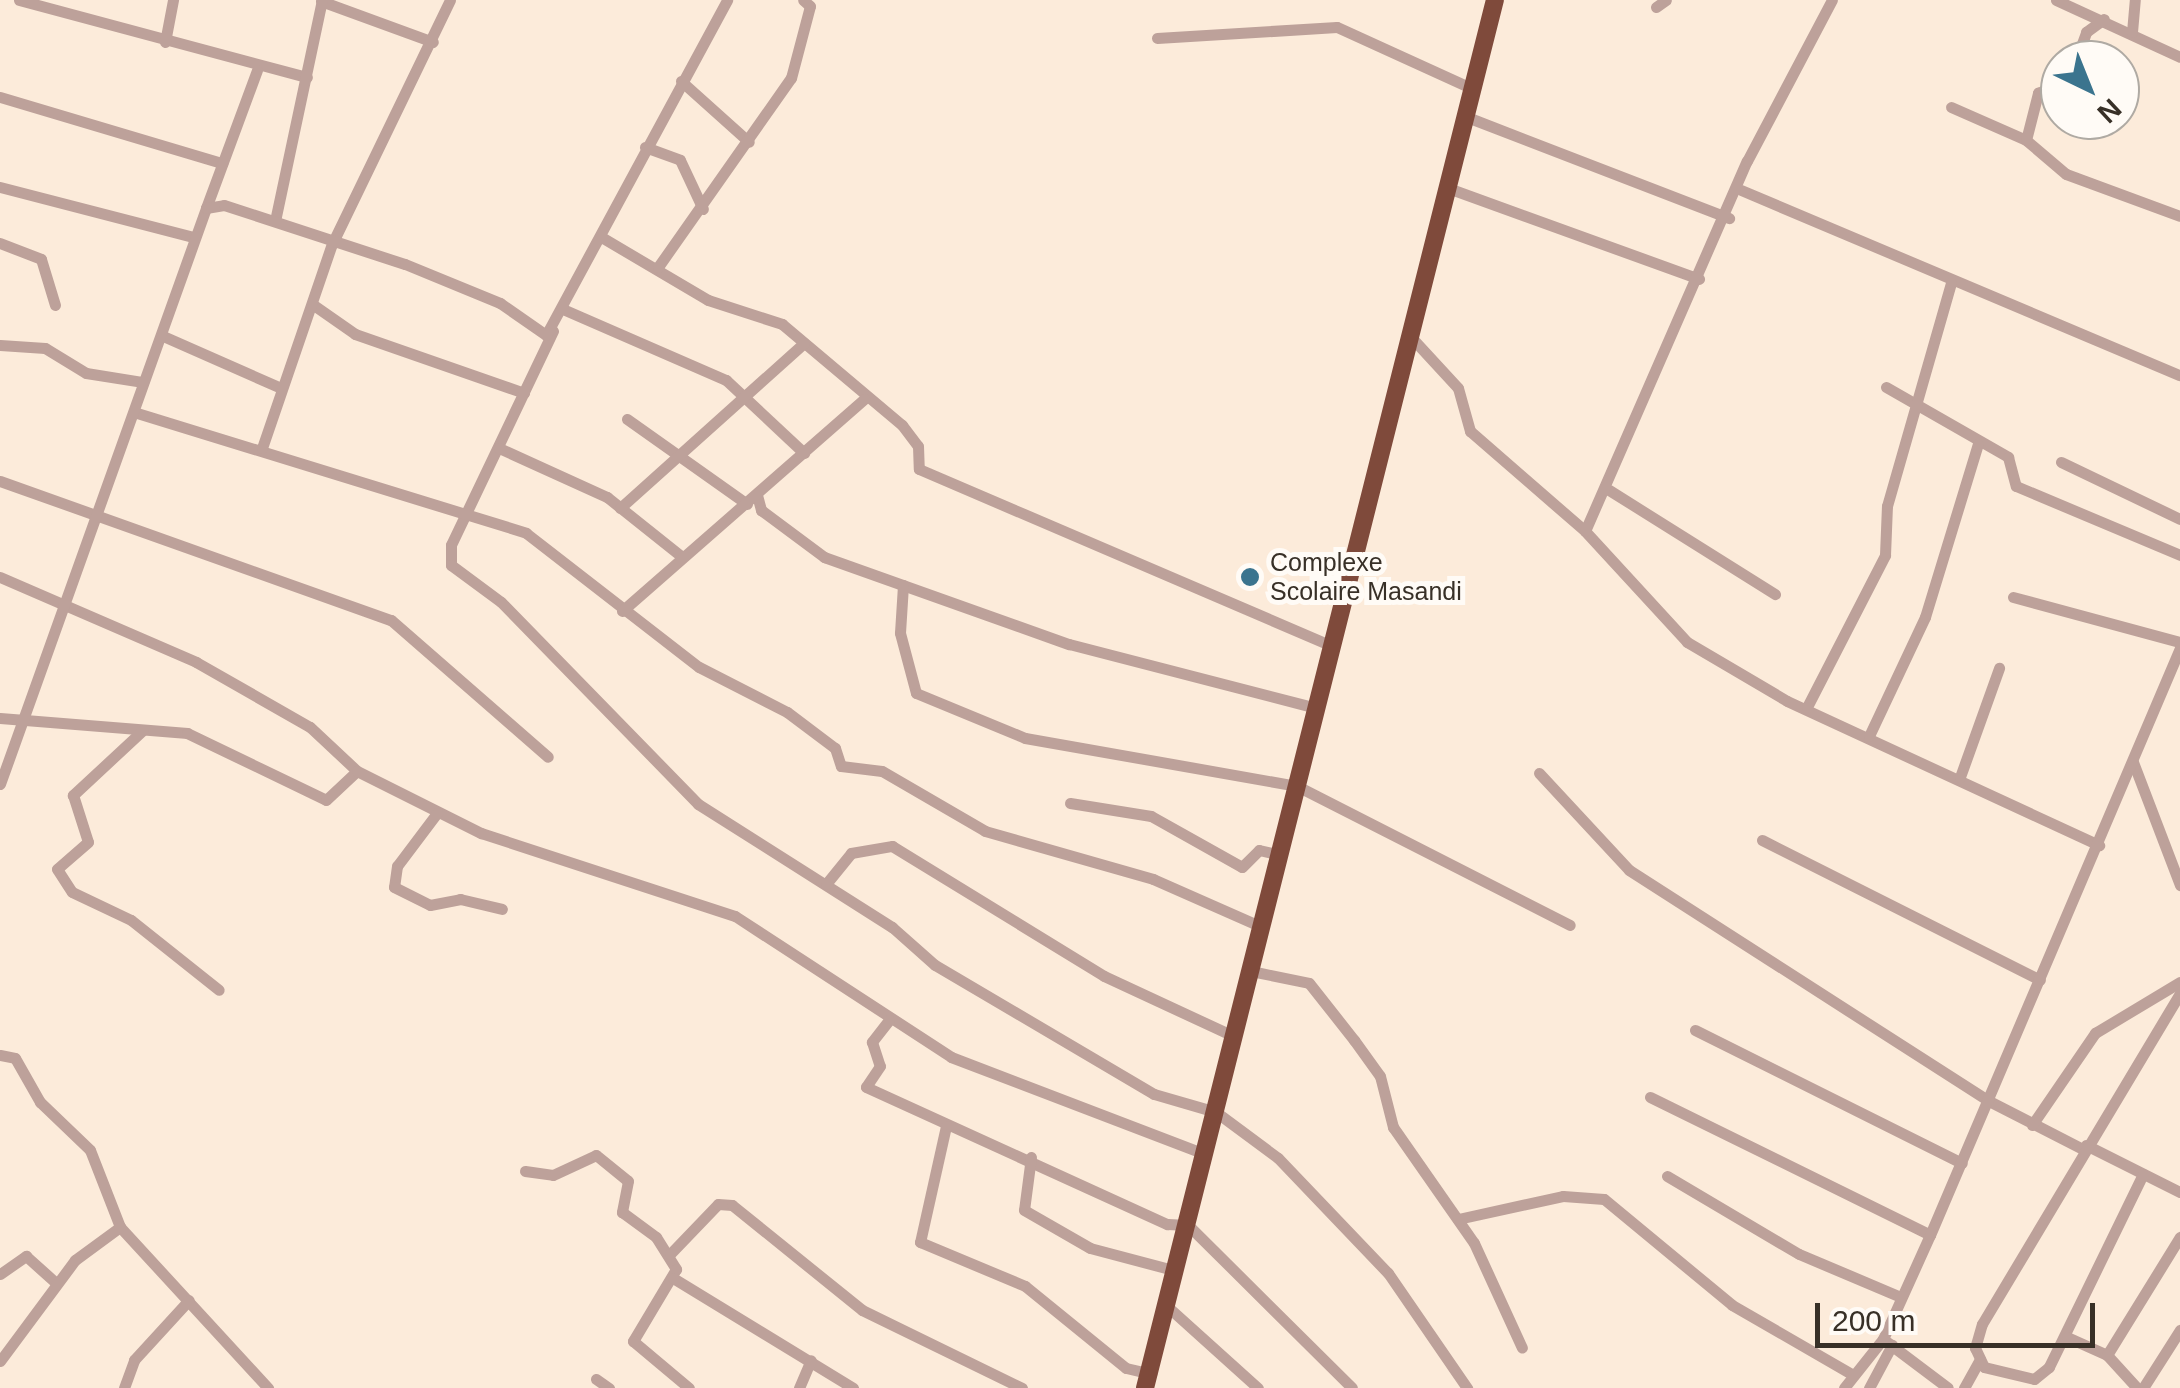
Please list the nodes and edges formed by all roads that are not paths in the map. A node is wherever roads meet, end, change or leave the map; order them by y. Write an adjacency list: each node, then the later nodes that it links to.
1 (19, 0): 13 (street)
2 (84, 0): 13 (street)
3 (172, 0): 20 (street)
4 (321, 0): 21 (street); 24 (street)
5 (450, 0): 21 (street)
6 (727, 0): 25 (street)
7 (803, 0): 32 (street)
8 (1495, 0): 26 (highway)
9 (1832, 0): 37 (street)
10 (2056, 0): 12 (street)
11 (2133, 5): 15 (street); 17 (street)
12 (2089, 12): 14 (street); 16 (street)
13 (80, 16): 20 (street)
14 (2104, 19): 15 (street); 16 (street)
15 (2117, 26): 17 (street)
16 (2086, 32): 19 (street)
17 (2132, 32): 22 (street)
18 (1157, 38): 26 (street)
19 (2083, 40)
20 (164, 42): 23 (street)
21 (433, 42): 46 (street)
22 (2180, 57)
23 (256, 70): 24 (street); 34 (street)
24 (307, 77): 42 (street)
25 (681, 81): 32 (street); 33 (street)
26 (1474, 90): 30 (highway)
27 (2040, 92): 31 (street)
28 (0, 97): 34 (street)
29 (1951, 108): 31 (street)
30 (1466, 117): 36 (highway); 41 (street)
31 (2026, 140): 40 (street)
32 (750, 142): 39 (street)
33 (645, 148): 39 (street); 44 (street)
34 (222, 163): 38 (street)
35 (0, 187): 43 (street)
36 (1448, 188): 48 (street); 55 (highway)
37 (1741, 190): 41 (street); 49 (street)
38 (206, 208): 42 (street); 43 (street)
39 (703, 209): 47 (street)
40 (2180, 216)
41 (1728, 218): 48 (street)
42 (275, 221): 46 (street)
43 (194, 237): 54 (street)
44 (603, 238): 47 (street); 52 (street)
45 (0, 243): 50 (street)
46 (332, 244): 51 (street); 53 (street)
47 (658, 267): 56 (street)
48 (1700, 279): 75 (street)
49 (1950, 283): 58 (street); 65 (street)
50 (55, 305)
51 (315, 306): 60 (street); 62 (street)
52 (565, 310): 53 (street); 63 (street)
53 (553, 332): 62 (street)
54 (164, 336): 59 (street); 60 (street)
55 (1411, 337): 81 (street); 91 (highway)
56 (804, 343): 63 (street); 64 (street)
57 (0, 346): 59 (street)
58 (2180, 375)
59 (143, 382): 66 (street)
60 (281, 388): 69 (street)
61 (1886, 388): 65 (street)
62 (524, 393): 70 (street)
63 (748, 397): 71 (street); 72 (street)
64 (864, 399): 71 (street); 91 (street)
65 (1919, 404): 68 (street); 93 (street)
66 (137, 413): 69 (street); 79 (street)
67 (627, 419): 72 (street)
68 (1978, 444): 82 (street); 98 (street)
69 (262, 448): 78 (street)
70 (499, 448): 77 (street); 78 (street)
71 (804, 454): 76 (street)
72 (682, 455): 76 (street); 77 (street)
73 (2061, 462): 80 (street)
74 (0, 482): 79 (street)
75 (1609, 490): 81 (street); 86 (street)
76 (752, 499): 83 (street); 85 (street)
77 (620, 508): 83 (street)
78 (468, 514): 89 (street); 112 (street)
79 (99, 516): 88 (street); 99 (street)
80 (2180, 519)
81 (1586, 531): 93 (street)
82 (2180, 555)
83 (681, 556): 89 (street)
84 (0, 577): 88 (street)
85 (903, 585): 94 (street); 106 (street)
86 (1774, 594)
87 (2013, 597): 90 (street)
88 (68, 601): 96 (street); 102 (street)
89 (622, 611): 115 (street)
90 (2180, 645): 100 (street)
91 (1331, 646): 94 (highway)
92 (2000, 668): 104 (street)
93 (1807, 707): 98 (street)
94 (1316, 708): 106 (highway)
95 (0, 718): 96 (street)
96 (26, 721): 97 (street); 101 (street)
97 (142, 730): 102 (street); 120 (street)
98 (1869, 736): 104 (street)
99 (548, 757)
100 (2133, 762): 110 (street); 113 (street)
101 (3, 770): 105 (street)
102 (357, 771): 108 (street)
103 (1539, 773): 127 (street)
104 (1960, 778): 110 (street)
105 (0, 784)
106 (1298, 786): 111 (highway); 116 (street)
107 (1070, 803): 111 (street)
108 (437, 813): 114 (street); 122 (street)
109 (1762, 840): 118 (street)
110 (2099, 845): 118 (street)
111 (1280, 855): 115 (highway)
112 (826, 884): 124 (street); 128 (street)
113 (2180, 885)
114 (502, 909)
115 (1256, 921): 117 (highway)
116 (1570, 925)
117 (1250, 971): 124 (highway); 139 (street)
118 (2040, 980): 127 (street)
119 (2180, 982): 129 (street)
120 (220, 990)
121 (2180, 992): 131 (street)
122 (889, 1020): 130 (street); 132 (street)
123 (1694, 1030): 134 (street)
124 (1233, 1036): 128 (highway)
125 (0, 1055): 140 (street)
126 (1650, 1096): 142 (street)
127 (1989, 1101): 129 (street); 134 (street)
128 (1216, 1112): 132 (highway); 172 (street)
129 (2032, 1125): 131 (street)
130 (946, 1126): 133 (street); 162 (street)
131 (2084, 1147): 136 (street); 157 (street)
132 (1205, 1154): 141 (highway)
133 (1031, 1157): 141 (street); 145 (street)
134 (1962, 1163): 142 (street)
135 (525, 1172): 144 (street)
136 (2143, 1174): 138 (street); 153 (street)
137 (1667, 1176): 149 (street)
138 (2180, 1192)
139 (1458, 1219): 155 (street); 160 (street)
140 (120, 1228): 148 (street); 150 (street)
141 (1191, 1235): 145 (highway); 171 (street)
142 (1930, 1235): 149 (street)
143 (2180, 1237): 156 (street)
144 (670, 1254): 147 (street); 169 (street)
145 (1177, 1271): 151 (highway)
146 (0, 1274): 148 (street)
147 (673, 1278): 159 (street); 166 (street)
148 (56, 1283): 158 (street)
149 (1901, 1296): 154 (street)
150 (188, 1300): 163 (street); 164 (street)
151 (1170, 1315): 162 (highway); 170 (street)
152 (2180, 1330): 177 (street)
153 (2067, 1337): 156 (street); 157 (street)
154 (1887, 1342): 160 (street); 174 (street); 175 (street)
155 (1522, 1348)
156 (2107, 1355): 177 (street)
157 (1980, 1358): 176 (street)
158 (0, 1360)
159 (811, 1360): 167 (street); 168 (street)
160 (1853, 1375): 173 (street)
161 (596, 1379): 165 (street)
162 (1148, 1381)
163 (124, 1388)
164 (268, 1388)
165 (609, 1388)
166 (689, 1388)
167 (798, 1388)
168 (853, 1388)
169 (1022, 1388)
170 (1258, 1388)
171 (1352, 1388)
172 (1467, 1388)
173 (1844, 1388)
174 (1869, 1388)
175 (1948, 1388)
176 (1964, 1388)
177 (2140, 1388)

